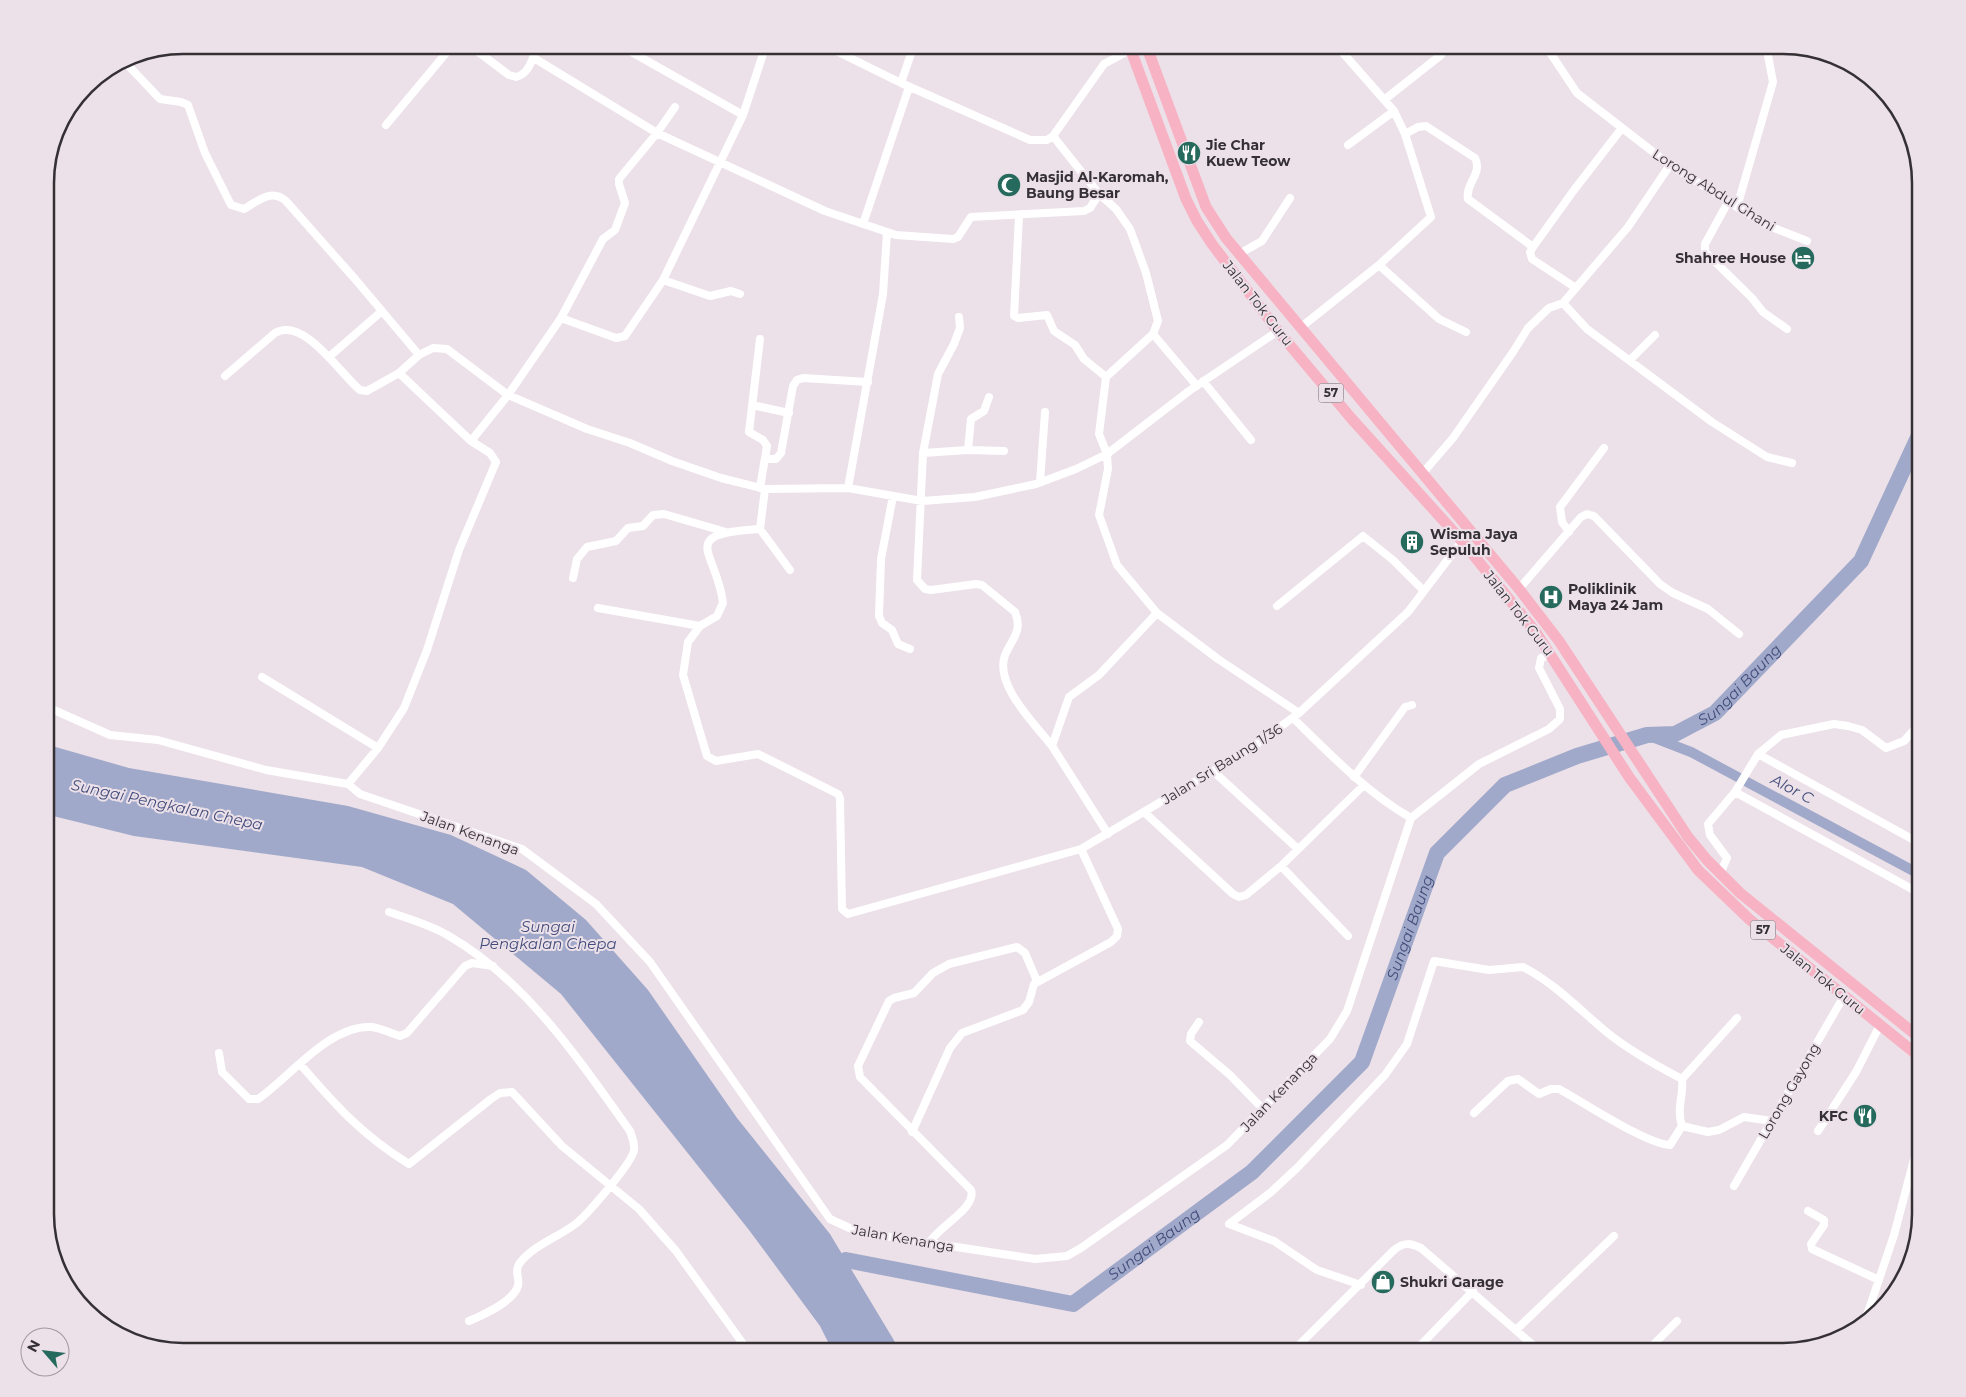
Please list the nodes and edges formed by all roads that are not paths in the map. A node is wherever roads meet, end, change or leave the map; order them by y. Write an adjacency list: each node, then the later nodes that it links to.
1 (445, 54): 23 (street)
2 (481, 54): 15 (street)
3 (535, 54): 15 (street)
4 (636, 54): 22 (street)
5 (763, 54): 22 (street)
6 (842, 54): 17 (street)
7 (911, 54): 17 (street)
8 (1119, 54): 27 (street)
9 (1132, 54): 51 (main road, Jalan Tok Guru / 57)
10 (1149, 54): 40 (main road, Jalan Tok Guru / 57)
11 (1344, 54): 19 (street)
12 (1551, 54): 24 (street, Lorong Abdul Ghani)
13 (1768, 54): 34 (street)
14 (1442, 55): 19 (street)
15 (534, 58): 25 (street)
16 (129, 66): 46 (street)
17 (901, 83): 18 (street)
18 (909, 87): 27 (street); 36 (street)
19 (1384, 100): 21 (street)
20 (675, 107): 25 (street)
21 (1394, 111): 26 (street); 28 (street)
22 (743, 115): 29 (street)
23 (386, 125)
24 (1622, 128): 30 (street, Lorong Abdul Ghani); 39 (street)
25 (657, 133): 29 (street); 48 (street)
26 (1405, 134): 39 (street); 41 (street)
27 (1053, 136): 31 (street)
28 (1348, 145)
29 (720, 163): 36 (street); 42 (street)
30 (1670, 166): 33 (street, Lorong Abdul Ghani); 43 (street)
31 (1100, 194): 35 (street); 53 (street)
32 (1290, 198): 40 (street)
33 (1728, 202): 34 (street, Lorong Abdul Ghani); 50 (street)
34 (1737, 207): 38 (street, Lorong Abdul Ghani)
35 (1019, 216): 37 (street); 63 (street)
36 (863, 224): 37 (street)
37 (887, 233): 64 (street)
38 (1807, 241)
39 (1533, 247): 43 (street)
40 (1239, 254): 49 (main road, Jalan Tok Guru / 57)
41 (1379, 265): 49 (street); 52 (street)
42 (663, 280): 44 (street); 48 (street)
43 (1576, 288): 45 (street)
44 (740, 294)
45 (1563, 303): 60 (street); 80 (street)
46 (382, 311): 57 (street); 58 (street)
47 (959, 317): 76 (street)
48 (562, 318): 66 (street)
49 (1300, 328): 56 (main road, Jalan Tok Guru / 57)
50 (1787, 329)
51 (1278, 331): 59 (main road, Jalan Tok Guru / 57); 65 (street)
52 (1466, 332)
53 (1153, 334): 63 (street); 65 (street)
54 (1656, 334): 60 (street)
55 (760, 339): 68 (street)
56 (1317, 349): 59 (main road); 80 (main road, Jalan Tok Guru / 57)
57 (419, 355): 61 (street); 66 (street)
58 (330, 356): 61 (street); 62 (street)
59 (1304, 360): 89 (main road, Jalan Tok Guru / 57)
60 (1630, 360): 79 (street)
61 (399, 373): 72 (street)
62 (225, 376)
63 (1106, 377): 77 (street)
64 (868, 382): 70 (street); 82 (street)
65 (1200, 383): 71 (street); 77 (street)
66 (508, 395): 72 (street); 83 (street)
67 (990, 397): 74 (street)
68 (752, 405): 70 (street); 78 (street)
69 (1045, 412): 81 (street)
70 (789, 413): 78 (street)
71 (1250, 440)
72 (471, 441): 107 (street)
73 (1604, 448): 88 (street)
74 (968, 450): 75 (street); 76 (street)
75 (1004, 451)
76 (923, 453): 85 (street)
77 (1107, 454): 81 (street); 96 (street)
78 (765, 460): 83 (street)
79 (1792, 462)
80 (1422, 474): 92 (main road, Jalan Tok Guru / 57)
81 (1040, 482): 85 (street)
82 (848, 488): 83 (street); 84 (street)
83 (762, 489): 86 (street)
84 (893, 496): 85 (street); 99 (street)
85 (922, 501): 106 (street)
86 (760, 529): 87 (street); 90 (street)
87 (726, 532): 91 (street); 97 (street)
88 (1569, 532): 92 (street); 98 (street)
89 (1462, 541): 93 (street, Jalan Sri Baung 1/36); 100 (main road, Jalan Tok Guru / 57)
90 (790, 570)
91 (573, 578)
92 (1519, 588): 121 (main road, Jalan Tok Guru / 57)
93 (1424, 591): 94 (street); 104 (street, Jalan Sri Baung 1/36)
94 (1277, 606)
95 (598, 608): 97 (street)
96 (1157, 613): 104 (street); 106 (street)
97 (700, 626): 118 (street, Jalan Sri Baung 1/36)
98 (1739, 634)
99 (910, 649)
100 (1551, 654): 115 (street); 127 (main road, Jalan Tok Guru / 57)
101 (262, 677): 107 (street)
102 (1412, 705): 110 (street)
103 (54, 710): 111 (street, Jalan Kenanga)
104 (1296, 716): 109 (street, Jalan Sri Baung 1/36); 110 (street)
105 (1912, 732): 108 (street)
106 (1052, 746): 116 (street)
107 (378, 748): 111 (street)
108 (1758, 754): 113 (street); 117 (street)
109 (1213, 771): 114 (street, Jalan Sri Baung 1/36); 119 (street)
110 (1354, 777): 112 (street)
111 (348, 784): 147 (street, Jalan Kenanga)
112 (1364, 785): 115 (street); 119 (street)
113 (1736, 790): 121 (street); 122 (street)
114 (1144, 812): 116 (street, Jalan Sri Baung 1/36); 120 (street)
115 (1411, 818): 136 (street, Jalan Kenanga)
116 (1108, 834): 118 (street, Jalan Sri Baung 1/36)
117 (1912, 839)
118 (1081, 849): 126 (street)
119 (1298, 850): 120 (street)
120 (1281, 866): 124 (street)
121 (1720, 874): 131 (main road, Jalan Tok Guru / 57)
122 (1912, 889)
123 (389, 912): 125 (street)
124 (1348, 936)
125 (493, 966): 134 (street); 143 (street)
126 (1037, 981): 141 (street); 141 (street)
127 (1844, 996): 130 (main road, Jalan Tok Guru / 57); 138 (street, Lorong Gayong)
128 (1737, 1018): 135 (street)
129 (1199, 1022): 136 (street)
130 (1880, 1025): 132 (main road, Jalan Tok Guru / 57); 140 (street)
131 (1912, 1032)
132 (1912, 1051)
133 (219, 1054): 134 (street)
134 (300, 1064): 143 (street)
135 (1682, 1079): 139 (street); 149 (street)
136 (1262, 1108): 147 (street, Jalan Kenanga)
137 (1474, 1113): 139 (street)
138 (1772, 1122): 139 (street); 144 (street, Lorong Gayong)
139 (1682, 1126)
140 (1818, 1130)
141 (912, 1132): 147 (street)
142 (1912, 1167): 148 (street)
143 (611, 1184): 152 (street); 155 (street)
144 (1734, 1186)
145 (1808, 1211): 148 (street)
146 (1614, 1236): 154 (street)
147 (930, 1243)
148 (1879, 1280): 151 (street)
149 (1361, 1285): 150 (street); 156 (street)
150 (1473, 1291): 154 (street); 157 (street)
151 (1870, 1309)
152 (469, 1321)
153 (1677, 1321): 159 (street)
154 (1516, 1330): 158 (street)
155 (742, 1343)
156 (1301, 1343)
157 (1423, 1343)
158 (1531, 1343)
159 (1655, 1343)

